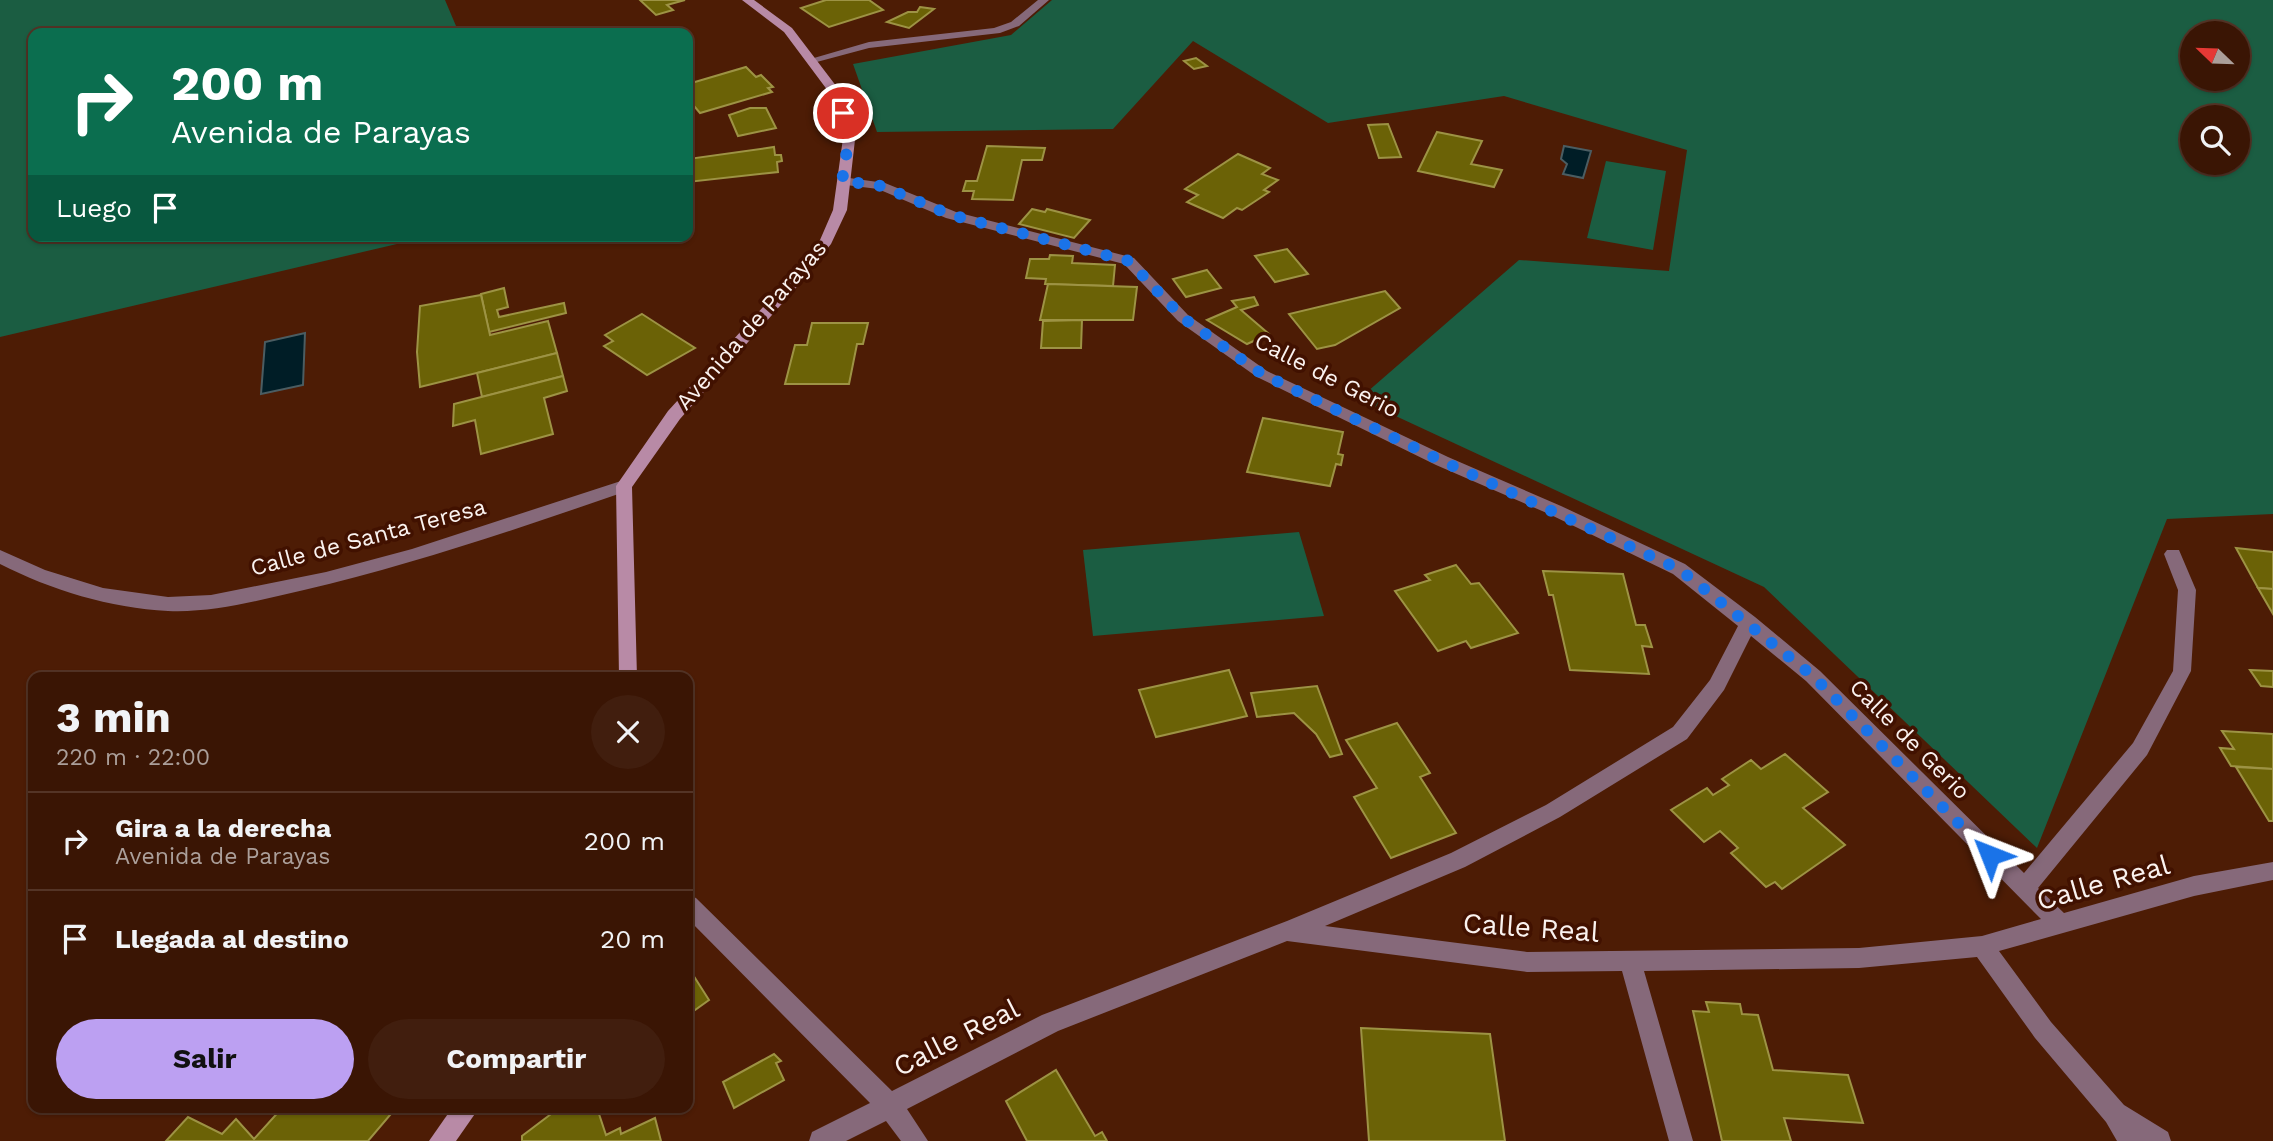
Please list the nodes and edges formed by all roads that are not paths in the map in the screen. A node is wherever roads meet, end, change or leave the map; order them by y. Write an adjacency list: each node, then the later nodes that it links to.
1 (747, 0): 3 (street, Avenida de Parayas)
2 (1044, 0): 3 (street)
3 (813, 60): 4 (street, Avenida de Parayas)
4 (842, 181): 5 (street, Avenida de Parayas); 8 (street, Calle de Gerio)
5 (624, 486): 7 (street, Calle de Santa Teresa); 9 (street)
6 (2173, 554): 11 (street)
7 (0, 556)
8 (1749, 622): 11 (street, Calle de Gerio); 14 (street)
9 (628, 672)
10 (2273, 871): 13 (street, Calle Real)
11 (2024, 889): 13 (street, Calle de Gerio)
12 (693, 910): 17 (street)
13 (2061, 925): 15 (street, Calle Real)
14 (1287, 931): 16 (street, Calle Real); 17 (street, Calle Real)
15 (1982, 946): 16 (street, Calle Real); 19 (street)
16 (1630, 963): 23 (street)
17 (888, 1104): 21 (street, Calle Real); 22 (street)
18 (463, 1113): 20 (street)
19 (2115, 1113): 24 (street); 25 (street)
20 (440, 1141)
21 (821, 1141)
22 (916, 1141)
23 (1681, 1141)
24 (2130, 1141)
25 (2159, 1141)

